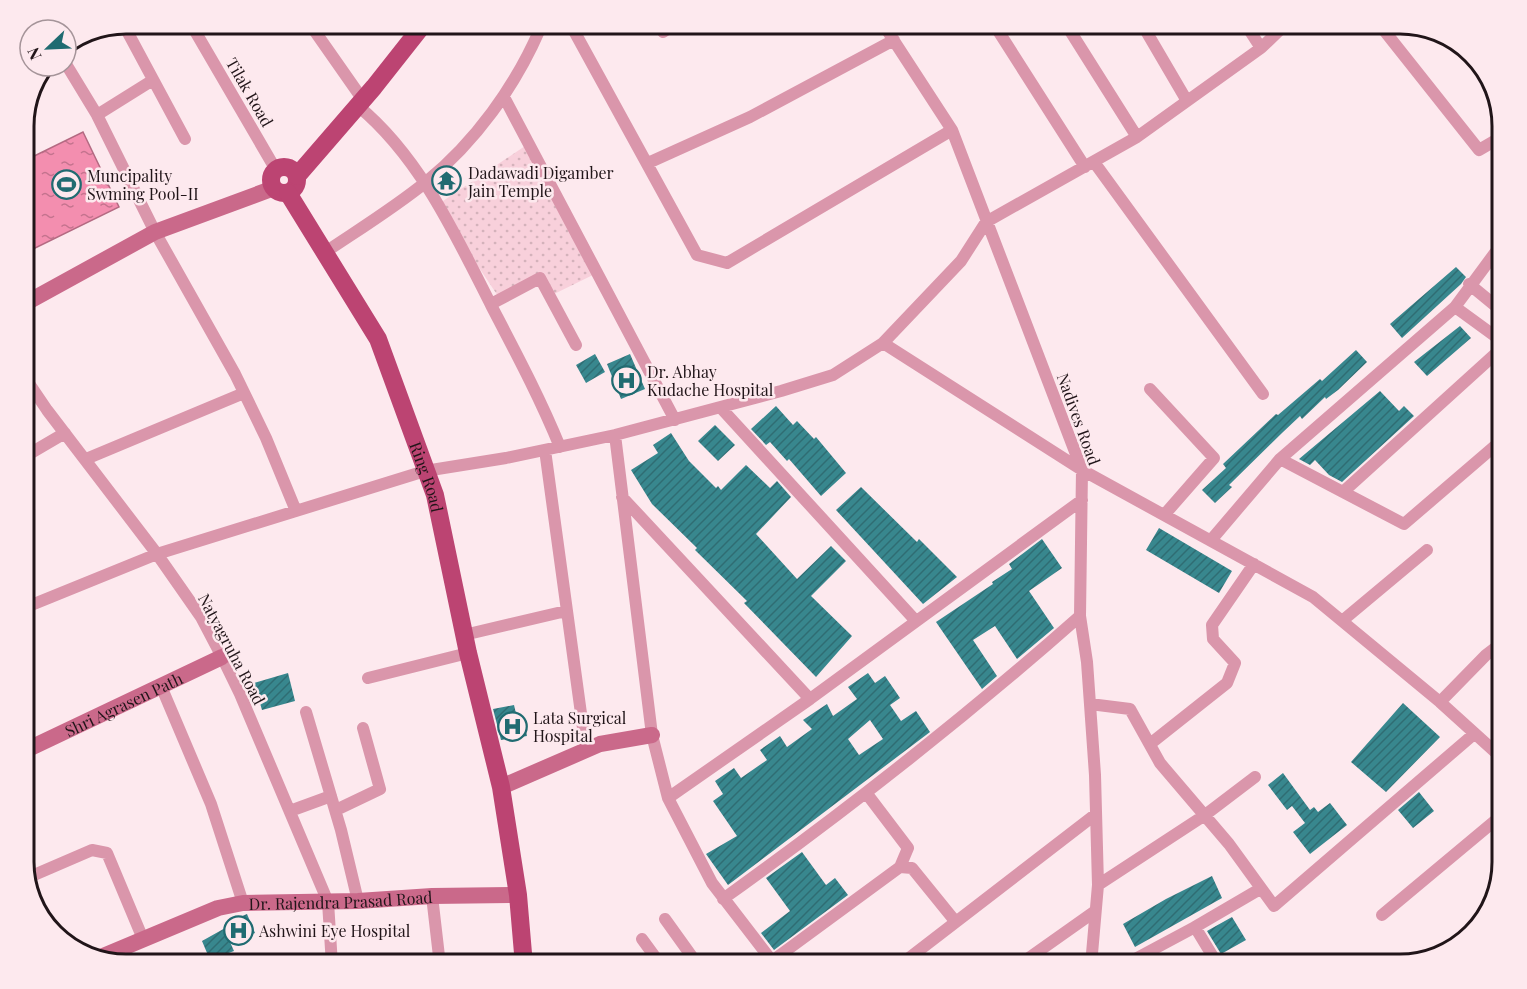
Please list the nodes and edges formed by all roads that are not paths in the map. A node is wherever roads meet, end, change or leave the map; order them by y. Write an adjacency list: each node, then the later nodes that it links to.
1 (128, 34): 17 (street)
2 (197, 34): 28 (street, Tilak Road)
3 (317, 34): 20 (street)
4 (415, 34): 20 (main road)
5 (538, 34): 18 (street)
6 (576, 34): 26 (street)
7 (890, 34): 14 (street, Nadives Road)
8 (1000, 34): 27 (street)
9 (1072, 34): 23 (street)
10 (1148, 34): 19 (street)
11 (1252, 34): 15 (street)
12 (1276, 34): 15 (street)
13 (1387, 34): 25 (street)
14 (894, 40): 22 (street, Nadives Road); 26 (street)
15 (1261, 48): 19 (street)
16 (75, 78): 21 (street)
17 (153, 80): 21 (street); 24 (street)
18 (504, 97): 30 (street); 50 (street)
19 (1187, 101): 23 (street)
20 (361, 103): 29 (main road); 30 (street)
21 (98, 115): 33 (street)
22 (952, 130): 26 (street); 32 (street, Nadives Road)
23 (1137, 137): 27 (street)
24 (185, 139)
25 (1492, 142)
26 (648, 163)
27 (1090, 165): 32 (street); 48 (street)
28 (276, 170): 29 (main road); 31 (main road)
29 (297, 176): 31 (main road)
30 (425, 183): 34 (street); 39 (street)
31 (281, 191): 33 (main road); 34 (main road, Ring Road)
32 (986, 222): 42 (street); 59 (street, Nadives Road)
33 (155, 232): 37 (main road); 47 (street)
34 (324, 253): 60 (main road, Ring Road)
35 (1492, 256): 36 (street)
36 (1469, 284): 38 (street); 40 (street)
37 (35, 298)
38 (1492, 303)
39 (490, 304): 43 (street); 53 (street)
40 (1455, 306): 41 (street); 58 (street)
41 (1492, 334)
42 (883, 343): 49 (street); 59 (street)
43 (576, 345)
44 (1492, 358): 61 (street)
45 (1150, 389): 65 (street)
46 (35, 391): 51 (street, Natyagruha Road)
47 (244, 393): 57 (street); 64 (street)
48 (1263, 394)
49 (721, 408): 50 (street); 73 (street)
50 (675, 420): 52 (street)
51 (65, 433): 56 (street); 57 (street, Natyagruha Road)
52 (615, 435): 53 (street); 62 (street)
53 (560, 447): 55 (street)
54 (1492, 448): 61 (street)
55 (545, 450): 60 (street); 71 (street)
56 (35, 451)
57 (86, 459): 68 (street, Natyagruha Road)
58 (1280, 459): 61 (street); 66 (street)
59 (1082, 470): 63 (street, Nadives Road); 65 (street)
60 (425, 471): 64 (street); 75 (main road, Ring Road)
61 (1343, 492)
62 (622, 497): 80 (street); 86 (street)
63 (1082, 500): 72 (street, Nadives Road); 73 (street)
64 (296, 511): 68 (street)
65 (1165, 514): 66 (street)
66 (1212, 539): 69 (street)
67 (1427, 550): 74 (street)
68 (157, 554): 70 (street); 77 (street, Natyagruha Road)
69 (1254, 564): 74 (street); 87 (street)
70 (35, 604)
71 (566, 612): 75 (street); 89 (street)
72 (1080, 616): 82 (street, Nadives Road); 93 (street)
73 (915, 620): 80 (street)
74 (1342, 621): 81 (street)
75 (466, 644): 78 (street); 92 (main road, Ring Road)
76 (1492, 650): 81 (street)
77 (222, 657): 79 (main road, Shri Agrasen Path); 97 (street, Natyagruha Road)
78 (368, 678)
79 (161, 686): 88 (main road, Shri Agrasen Path); 110 (street)
80 (810, 699): 95 (street)
81 (1440, 702): 85 (street)
82 (1090, 704): 87 (street); 98 (street, Nadives Road)
83 (306, 712): 94 (street)
84 (363, 728): 96 (street)
85 (1474, 734): 90 (street); 104 (street)
86 (652, 735): 89 (main road); 95 (street)
87 (1150, 744): 99 (street)
88 (35, 746)
89 (586, 750): 92 (main road)
90 (1492, 750)
91 (1255, 777): 99 (street)
92 (501, 787): 105 (main road, Ring Road)
93 (867, 794): 101 (street); 107 (street)
94 (331, 796): 96 (street); 97 (street)
95 (668, 798): 107 (street)
96 (336, 810): 108 (street)
97 (290, 811): 109 (street, Natyagruha Road)
98 (1096, 814): 103 (street, Nadives Road); 114 (street)
99 (1204, 815): 103 (street); 104 (street)
100 (1492, 823): 112 (street)
101 (900, 867): 114 (street); 125 (street)
102 (35, 874): 116 (street)
103 (1098, 885): 111 (street, Nadives Road)
104 (1260, 889): 115 (street)
105 (518, 895): 106 (main road, Dr. Rajendra Prasad Road); 121 (main road, Ring Road)
106 (432, 896): 108 (main road, Dr. Rajendra Prasad Road); 120 (street)
107 (723, 899): 124 (street)
108 (357, 901): 109 (main road, Dr. Rajendra Prasad Road)
109 (328, 902): 110 (main road, Dr. Rajendra Prasad Road); 119 (street, Natyagruha Road)
110 (243, 903): 116 (main road, Dr. Rajendra Prasad Road)
111 (1094, 912): 127 (street); 128 (street, Nadives Road)
112 (1382, 915)
113 (665, 919): 123 (street)
114 (955, 921): 126 (street)
115 (1195, 927): 129 (street); 130 (street)
116 (143, 939): 118 (main road, Dr. Rajendra Prasad Road)
117 (642, 939): 122 (street)
118 (110, 953)
119 (331, 954)
120 (439, 954)
121 (523, 954)
122 (653, 954)
123 (690, 954)
124 (766, 954)
125 (785, 954)
126 (914, 954)
127 (1035, 954)
128 (1092, 954)
129 (1145, 954)
130 (1211, 954)

